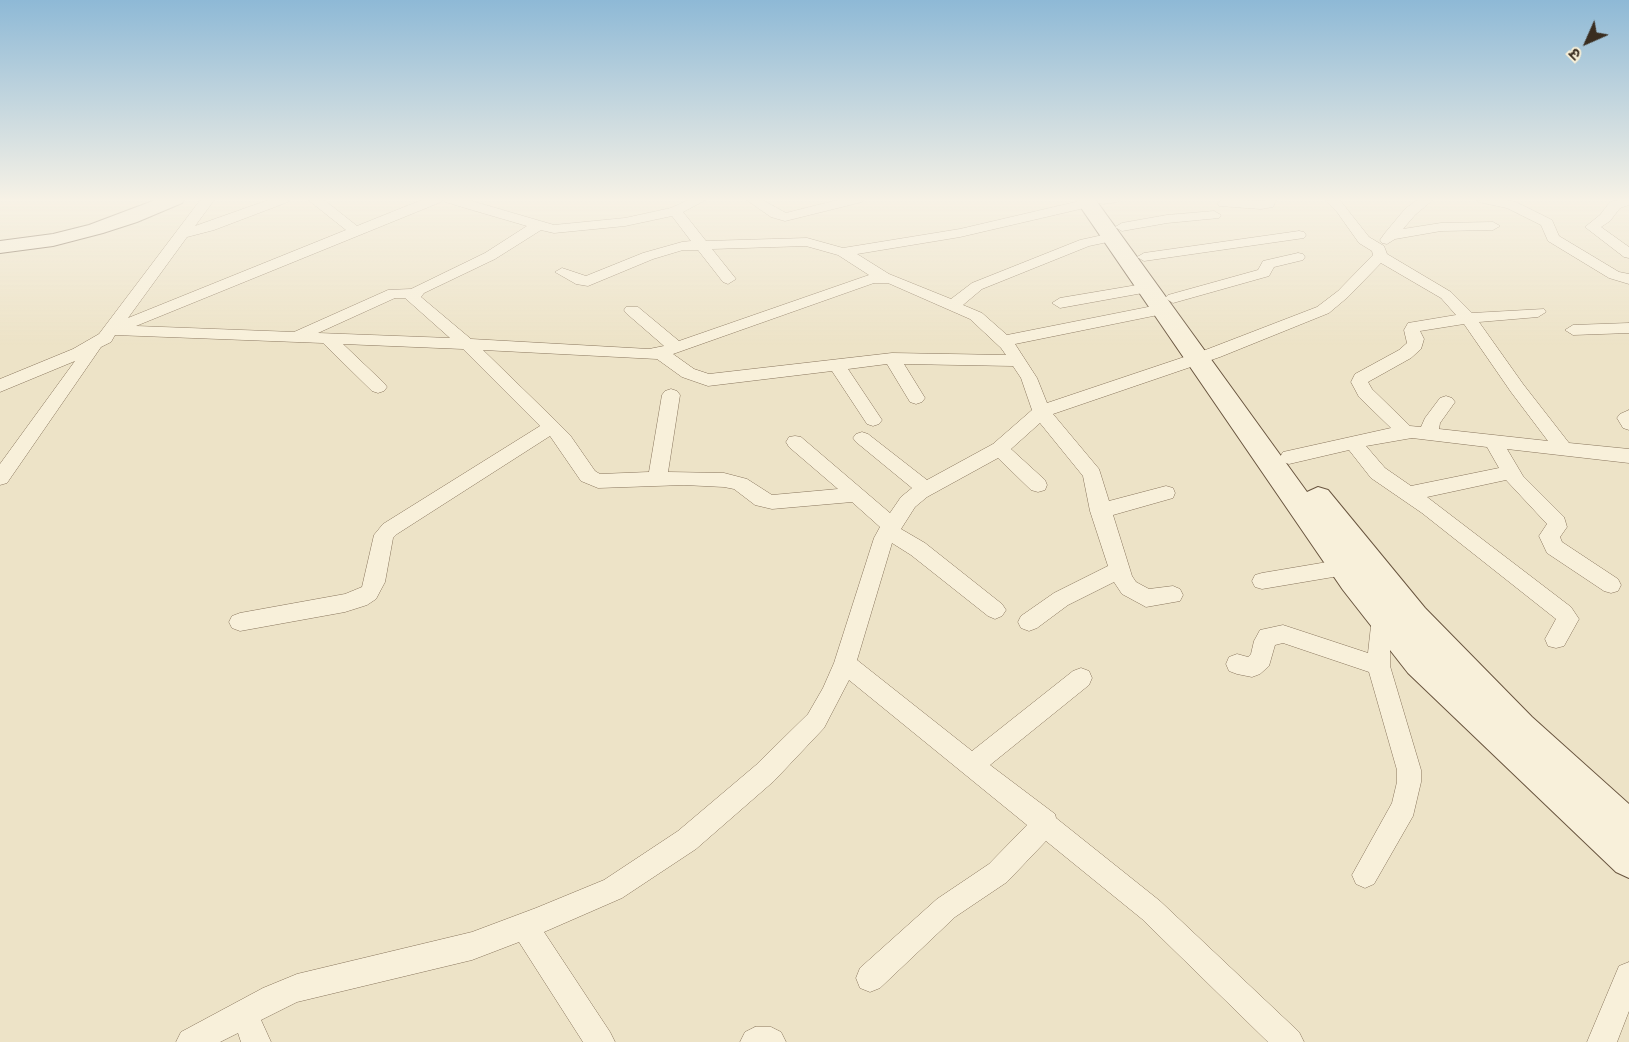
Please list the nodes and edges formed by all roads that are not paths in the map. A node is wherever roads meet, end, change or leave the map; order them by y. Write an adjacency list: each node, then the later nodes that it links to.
1 (172, 248): 31 (street)
2 (314, 248): 31 (street)
3 (502, 248): 23 (street)
4 (674, 248): 19 (street)
5 (704, 248): 21 (street)
6 (827, 248): 15 (street)
7 (871, 248): 15 (street)
8 (1073, 248): 26 (street)
9 (1128, 248): 24 (main road)
10 (1134, 248): 17 (main road)
11 (1210, 248): 17 (street)
12 (1374, 248): 16 (street)
13 (1383, 248): 16 (street)
14 (1569, 248): 22 (street)
15 (843, 252): 20 (street)
16 (1380, 252): 29 (street); 39 (street)
17 (1144, 257): 24 (main road)
18 (1298, 257): 24 (street)
19 (562, 272)
20 (883, 277): 26 (street); 38 (street)
21 (728, 279)
22 (1629, 279)
23 (414, 294): 33 (street); 36 (street)
24 (1162, 298): 25 (street); 35 (street); 39 (main road)
25 (1060, 303)
26 (953, 305): 35 (street)
27 (632, 310): 38 (street)
28 (1538, 312): 29 (street)
29 (1468, 318): 53 (street); 60 (street)
30 (1629, 328): 32 (street)
31 (111, 330): 33 (street); 37 (street)
32 (1573, 330)
33 (295, 337): 34 (street)
34 (327, 338): 36 (street); 44 (street)
35 (1004, 341): 41 (street)
36 (467, 344): 38 (street); 52 (street)
37 (94, 346): 43 (street); 65 (street)
38 (668, 350): 42 (street)
39 (1206, 355): 48 (street); 62 (main road); 74 (main road)
40 (892, 358): 41 (street); 42 (street); 46 (street)
41 (1020, 361): 48 (street)
42 (836, 364): 50 (street)
43 (0, 386)
44 (378, 387)
45 (671, 395): 66 (street)
46 (916, 398)
47 (1446, 402): 54 (street)
48 (1041, 412): 59 (street); 72 (street)
49 (1629, 416): 51 (street)
50 (873, 420)
51 (1629, 424)
52 (552, 427): 66 (street); 81 (street)
53 (1407, 433): 54 (street); 58 (street)
54 (1429, 433): 57 (street)
55 (862, 438): 68 (street)
56 (795, 441): 71 (street)
57 (1492, 441): 60 (street); 63 (street)
58 (1354, 443): 62 (street); 70 (street)
59 (999, 449): 67 (street); 68 (street)
60 (1565, 450): 61 (street)
61 (1621, 455): 64 (street)
62 (1289, 457): 90 (main road)
63 (1510, 472): 70 (street); 77 (street)
64 (1629, 472)
65 (0, 478)
66 (657, 479): 71 (street)
67 (1038, 485)
68 (926, 489): 73 (street)
69 (1166, 493): 72 (street)
70 (1409, 494): 83 (street)
71 (856, 495): 73 (street)
72 (1100, 511): 75 (street)
73 (889, 528): 79 (street); 84 (street)
74 (1345, 567): 76 (street); 80 (main road)
75 (1120, 570): 78 (street); 82 (street)
76 (1262, 581)
77 (1611, 585)
78 (1173, 595)
79 (994, 610)
80 (1383, 617): 86 (street); 91 (main road)
81 (240, 622)
82 (1029, 622)
83 (1556, 639)
84 (845, 663): 88 (street); 93 (street)
85 (1237, 664): 86 (street)
86 (1379, 666): 92 (street)
87 (1081, 678): 88 (street)
88 (973, 764): 89 (street)
89 (1046, 824): 95 (street); 102 (street)
90 (1629, 828)
91 (1629, 859)
92 (1365, 875)
93 (524, 926): 96 (street); 99 (street)
94 (1629, 976): 103 (street)
95 (870, 978)
96 (244, 1013): 97 (street); 98 (street)
97 (191, 1042)
98 (256, 1042)
99 (600, 1042)
100 (755, 1042): 101 (street)
101 (771, 1042)
102 (1289, 1042)
103 (1602, 1042)

